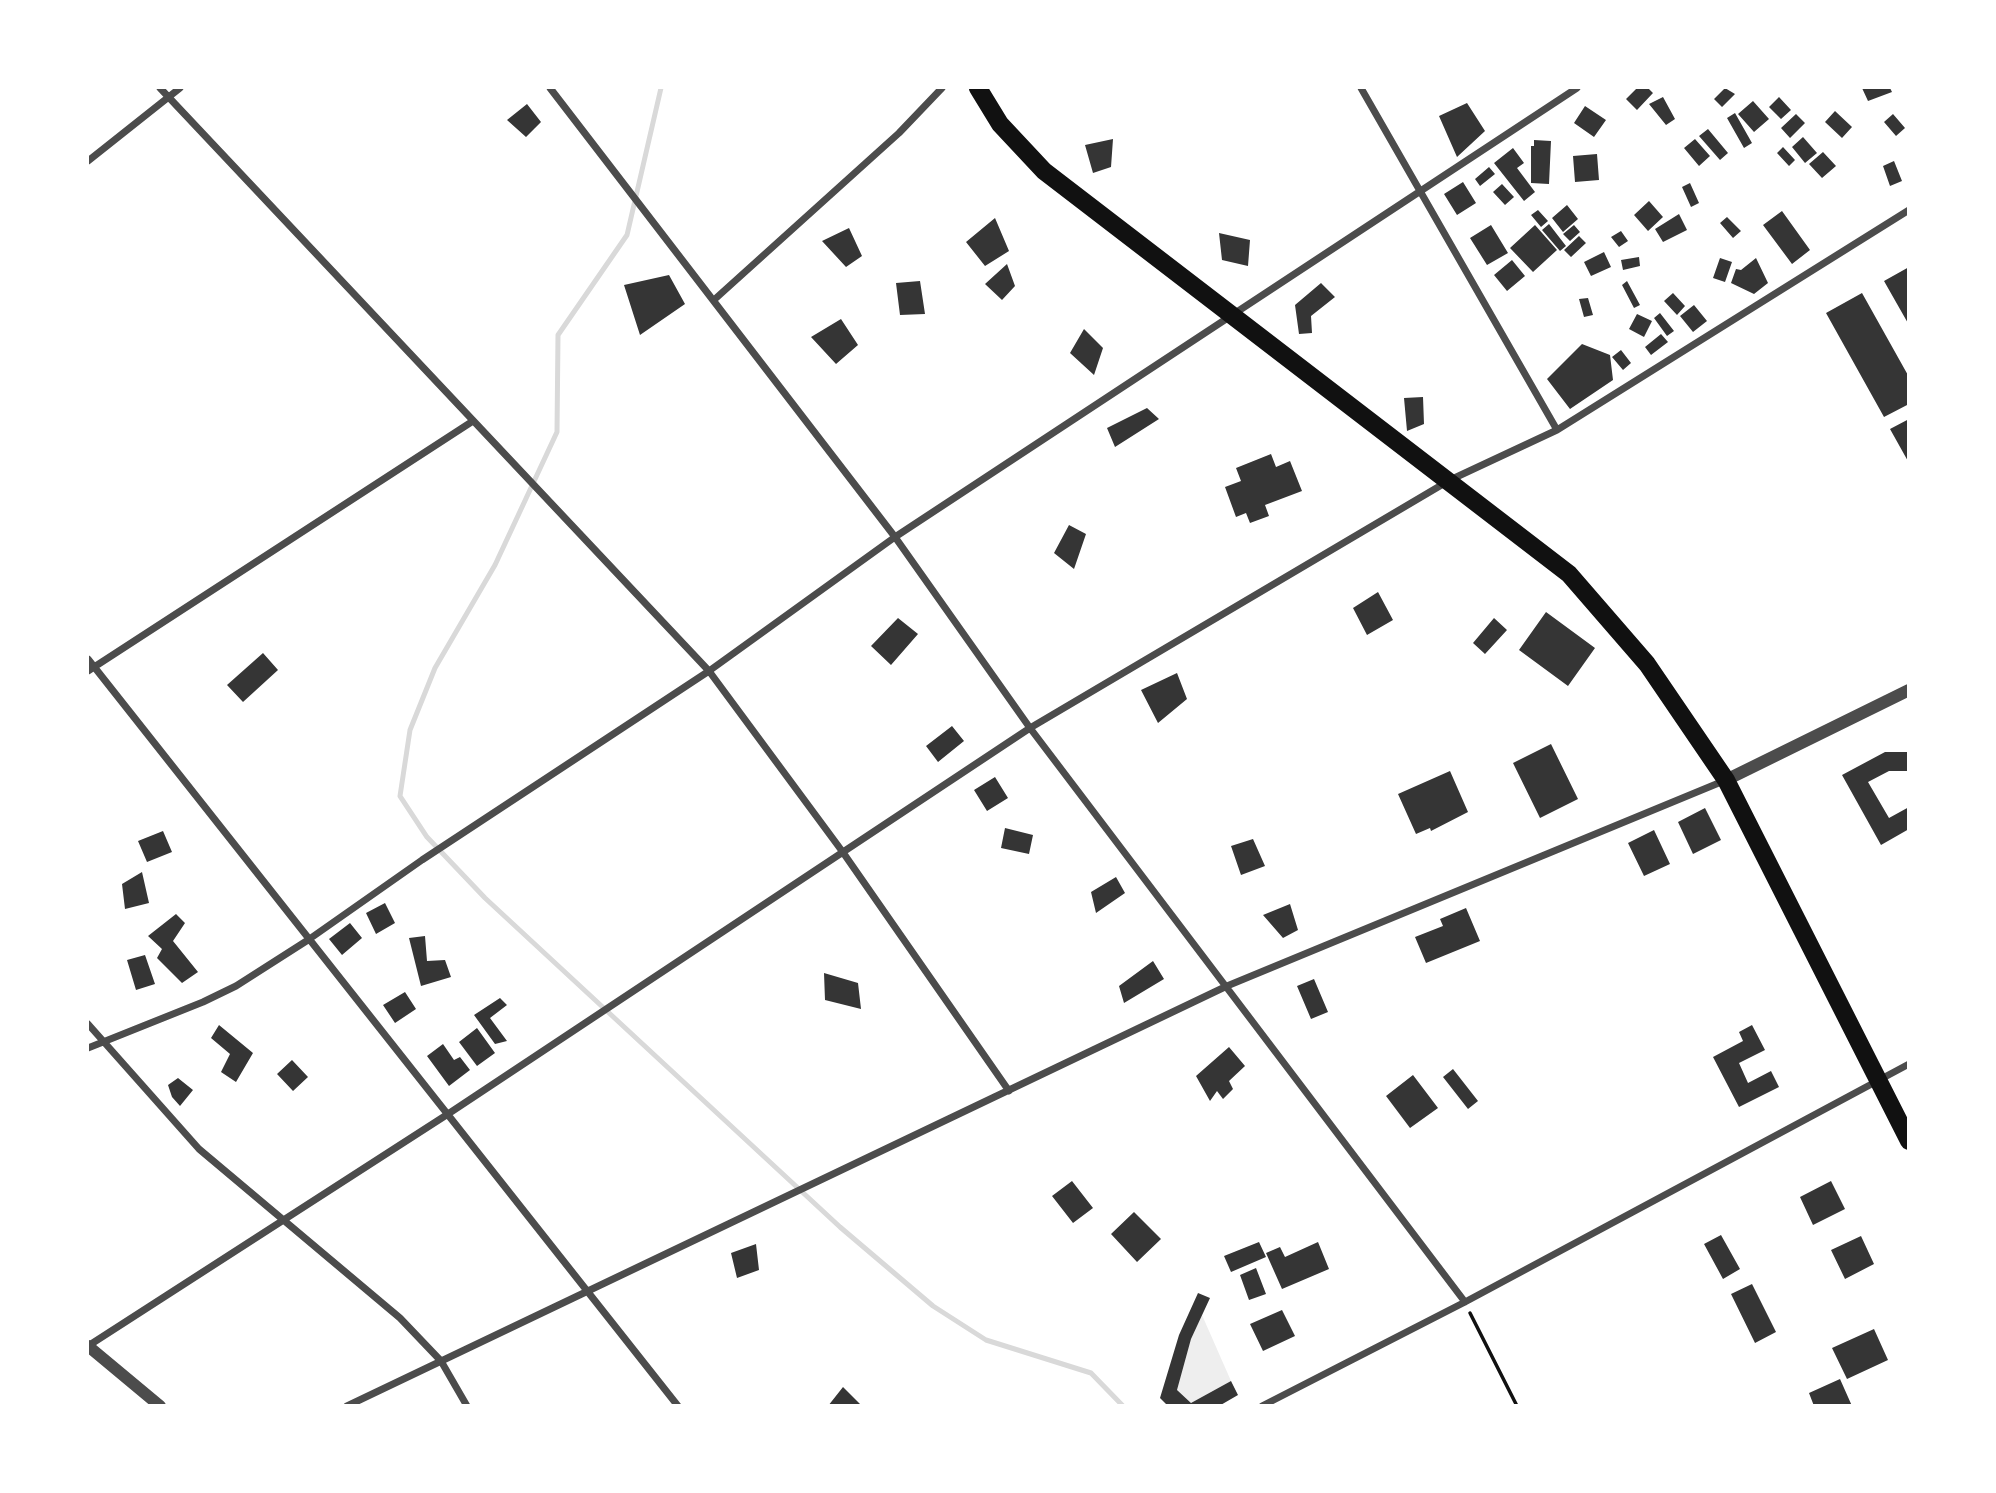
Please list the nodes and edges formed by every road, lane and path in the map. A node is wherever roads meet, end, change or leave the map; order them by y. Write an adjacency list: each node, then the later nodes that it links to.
1 (160, 88): 8 (street)
2 (180, 88): 8 (street)
3 (550, 88): 12 (street)
4 (942, 88): 12 (street)
5 (978, 88): 13 (main road)
6 (1361, 88): 10 (street)
7 (1577, 88): 10 (street)
8 (168, 96): 9 (street); 14 (street)
9 (88, 161)
10 (1420, 190): 13 (street); 15 (street)
11 (1909, 210): 15 (street)
12 (715, 299): 17 (street)
13 (1230, 315): 16 (main road); 17 (street)
14 (474, 421): 19 (street); 20 (street)
15 (1557, 430): 16 (street)
16 (1450, 480): 22 (street); 23 (main road)
17 (895, 537): 20 (street); 22 (street)
18 (88, 659): 19 (street)
19 (91, 670): 25 (street)
20 (709, 671): 24 (street); 25 (street)
21 (1909, 690): 23 (street)
22 (1030, 728): 24 (street); 26 (street)
23 (1726, 780): 26 (street); 31 (main road)
24 (842, 851): 32 (street); 33 (street)
25 (308, 940): 28 (street); 33 (street)
26 (1227, 986): 32 (street); 37 (street)
27 (88, 1024): 28 (street)
28 (103, 1044): 29 (street); 35 (street)
29 (88, 1048)
30 (1909, 1064): 31 (street)
31 (1877, 1079): 34 (main road); 37 (street)
32 (1009, 1090): 36 (street)
33 (448, 1114): 35 (street); 36 (street)
34 (1909, 1141)
35 (285, 1220): 38 (street); 39 (street)
36 (589, 1290): 39 (street); 43 (street)
37 (1465, 1302): 44 (street); 45 (path)
38 (88, 1346): 40 (street)
39 (441, 1361): 41 (street); 42 (street)
40 (160, 1405)
41 (347, 1405)
42 (467, 1405)
43 (678, 1405)
44 (1262, 1405)
45 (1517, 1405)

